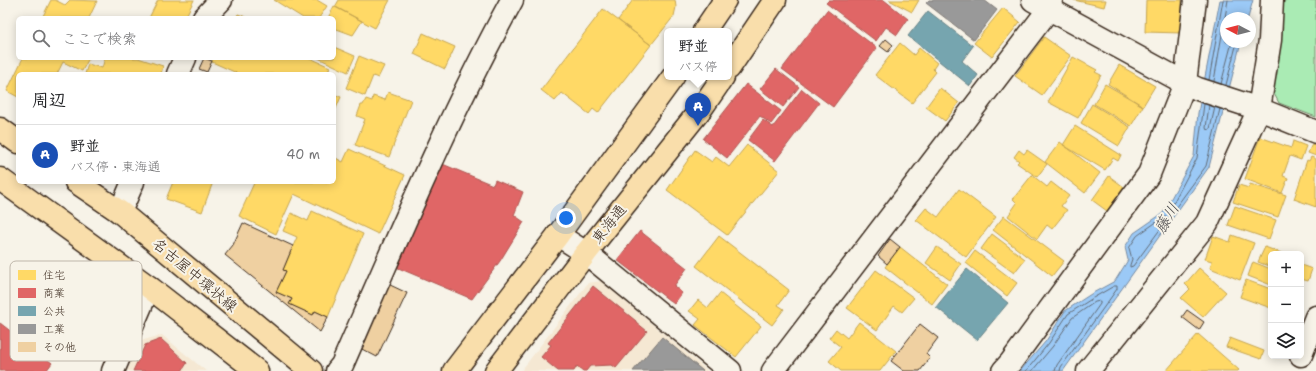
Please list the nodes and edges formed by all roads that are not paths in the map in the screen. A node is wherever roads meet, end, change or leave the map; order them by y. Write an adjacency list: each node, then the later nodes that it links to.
1 (220, 0): 8 (street)
2 (512, 0): 37 (street)
3 (725, 0): 9 (main road)
4 (775, 0): 11 (main road)
5 (1195, 0): 15 (street)
6 (1272, 0): 16 (street)
7 (1044, 3): 15 (street); 41 (street)
8 (206, 16)
9 (706, 28)
10 (184, 60): 12 (street)
11 (732, 64)
12 (179, 72)
13 (671, 80): 24 (main road)
14 (721, 80): 25 (main road, 東海通)
15 (1191, 86): 16 (street); 42 (street)
16 (1253, 107): 18 (street); 43 (street)
17 (0, 129): 19 (main road)
18 (1316, 132)
19 (16, 141)
20 (0, 179): 26 (main road)
21 (79, 184): 23 (main road, 名古屋中環状線)
22 (132, 184): 23 (street)
23 (120, 212): 36 (main road, 名古屋中環状線)
24 (558, 235): 25 (street); 38 (main road)
25 (586, 253): 39 (main road, 東海通); 40 (street)
26 (113, 261)
27 (142, 282): 28 (main road)
28 (149, 287): 29 (street); 35 (main road)
29 (142, 303)
30 (1316, 317): 31 (street)
31 (1304, 348)
32 (1300, 359): 44 (street)
33 (117, 361): 34 (street)
34 (113, 371)
35 (257, 371)
36 (311, 371)
37 (337, 371)
38 (454, 371)
39 (496, 371)
40 (730, 371)
41 (773, 371)
42 (1003, 371)
43 (1088, 371)
44 (1295, 371)

